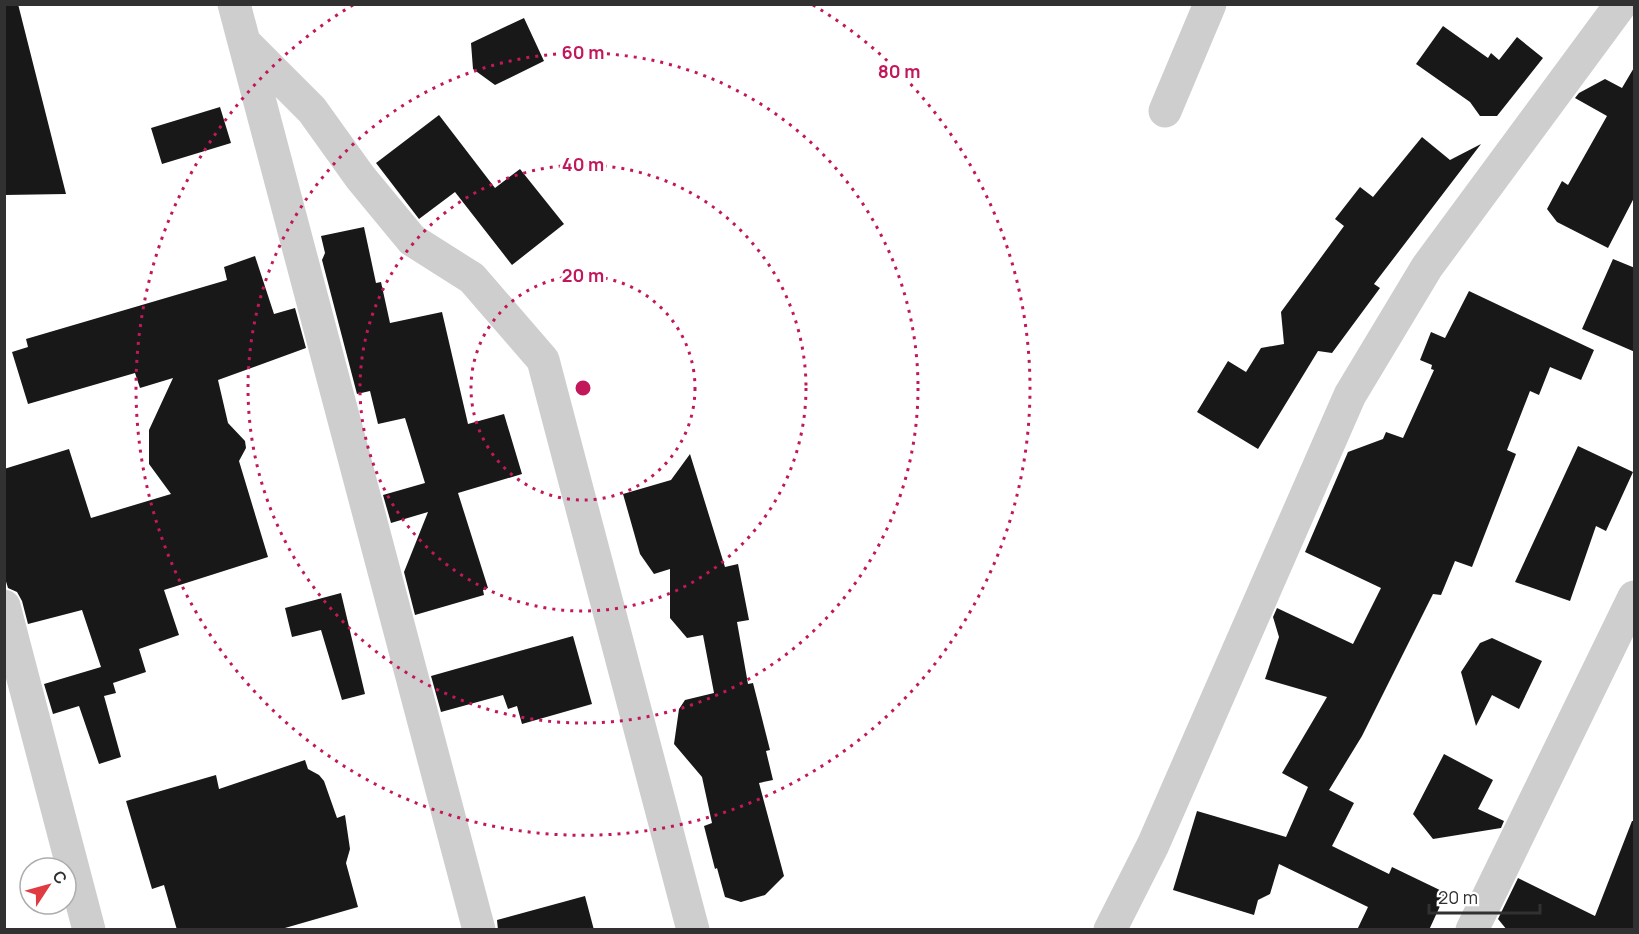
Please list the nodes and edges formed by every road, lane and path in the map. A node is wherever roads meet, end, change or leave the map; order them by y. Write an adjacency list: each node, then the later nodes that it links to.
1 (234, 4): 4 (street)
2 (1210, 4): 5 (street)
3 (1621, 4): 11 (street)
4 (244, 42): 9 (street); 10 (street)
5 (1166, 111)
6 (1635, 597): 12 (street)
7 (4, 606): 8 (street)
8 (89, 930)
9 (479, 930)
10 (693, 930)
11 (1110, 930)
12 (1472, 930)

